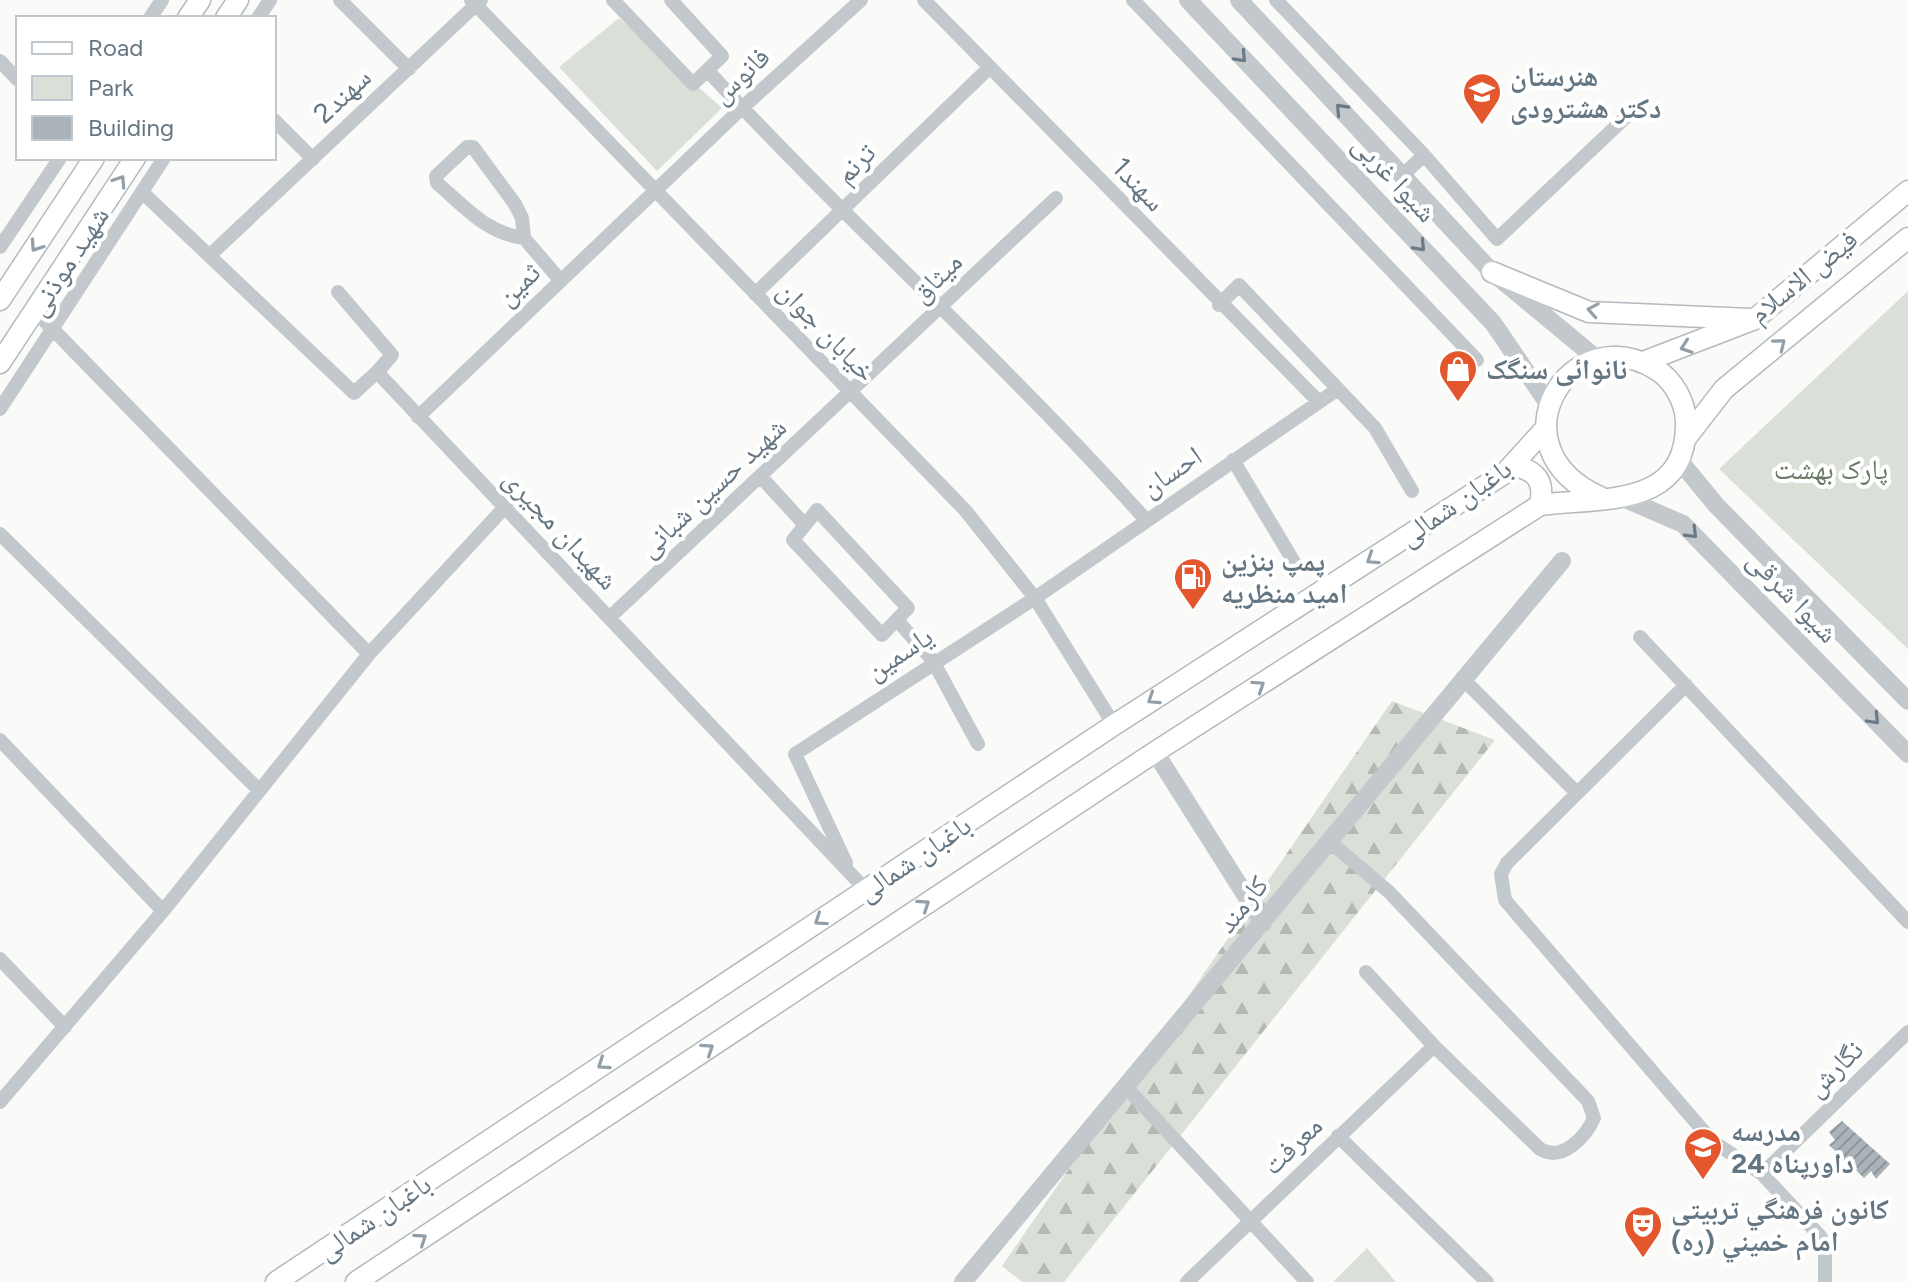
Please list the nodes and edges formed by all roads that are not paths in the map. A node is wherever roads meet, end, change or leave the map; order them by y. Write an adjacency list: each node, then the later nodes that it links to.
1 (141, 0): 12 (street)
2 (340, 0): 15 (street)
3 (613, 0): 16 (street)
4 (671, 0): 16 (street)
5 (861, 0): 18 (street, فانوس)
6 (924, 0): 14 (street, 1سهند)
7 (1133, 0): 48 (street)
8 (1188, 0): 55 (street, شیوا غربی, one-way to 55)
9 (1239, 0): 27 (street, شیوا غربی, one-way to 9)
10 (1276, 0): 21 (street)
11 (476, 2): 15 (street, 2سهند); 28 (street, خیابان جوان)
12 (155, 10)
13 (0, 61): 17 (street)
14 (990, 67): 32 (street, ترنم); 42 (street, 1سهند)
15 (409, 69): 22 (street, 2سهند)
16 (708, 71): 18 (street)
17 (16, 78)
18 (742, 108): 28 (street, فانوس); 32 (street)
19 (1627, 116): 21 (street)
20 (276, 122): 22 (street)
21 (1424, 155): 27 (street)
22 (313, 159): 36 (street, 2سهند)
23 (59, 160): 35 (street)
24 (93, 160): 41 (main road, شهید موذنی, one-way to 41)
25 (134, 160): 44 (main road, شهید موذنی, one-way to 25)
26 (163, 160): 30 (street)
27 (1403, 175): 37 (street, شیوا غربی)
28 (655, 191): 38 (street, ثمین); 40 (street, خیابان جوان)
29 (1908, 191): 45 (main road, فیض الاسلام)
30 (142, 192): 36 (street); 46 (street)
31 (1056, 198): 43 (street, میثاق)
32 (843, 211): 40 (street, ترنم); 43 (street)
33 (524, 238): 33 (street); 38 (street)
34 (1908, 238): 59 (main road, فیض الاسلام, one-way to 34)
35 (0, 247)
36 (209, 256): 51 (street)
37 (1492, 272): 45 (main road, one-way to 37); 47 (street, شیوا غربی)
38 (560, 280): 57 (street, ثمین)
39 (338, 292): 51 (street)
40 (755, 294): 53 (street, خیابان جوان)
41 (0, 300)
42 (1219, 305): 52 (street); 54 (street, 1سهند)
43 (940, 309): 53 (street, میثاق); 69 (street)
44 (35, 311): 46 (street); 50 (main road, شهید موذنی)
45 (1755, 319): 49 (main road, فیض الاسلام, one-way to 49)
46 (52, 327): 56 (street); 78 (street)
47 (1597, 359): 49 (main road); 55 (main road)
48 (1477, 360)
49 (1643, 362): 59 (main road)
50 (0, 363)
51 (377, 372): 57 (street, شهیدان مجیری)
52 (1338, 389): 54 (street, احسان); 64 (street)
53 (851, 394): 63 (street, شهید حسین شبانی); 74 (street, خیابان جوان)
54 (1319, 402): 60 (street, احسان)
55 (1549, 405): 58 (main road)
56 (0, 409)
57 (418, 417): 68 (street, شهیدان مجیری)
58 (1545, 429): 62 (main road, باغبان شمالی); 65 (main road)
59 (1686, 438): 61 (main road)
60 (1233, 460): 69 (street, احسان); 73 (street)
61 (1679, 460): 66 (main road); 82 (street, شیوا شرقی)
62 (1512, 466): 67 (main road); 83 (main road, باغبان شمالی, one-way to 83)
63 (761, 477): 70 (street); 75 (street, شهید حسین شبانی)
64 (1412, 491)
65 (1600, 497): 66 (main road); 67 (main road, باغبان شمالی)
66 (1623, 498): 87 (street, شیوا شرقی, one-way to 87)
67 (1540, 505): 86 (main road, باغبان شمالی, one-way to 67)
68 (506, 507): 75 (street, شهیدان مجیری); 78 (street)
69 (1146, 520): 74 (street, احسان)
70 (805, 525): 76 (street); 76 (street)
71 (0, 534): 88 (street)
72 (1562, 561): 80 (street, کارمند)
73 (1294, 562)
74 (1035, 598): 79 (street, یاسمین); 83 (street, خیابان جوان)
75 (609, 618): 91 (street, شهیدان مجیری)
76 (897, 620): 79 (street)
77 (1640, 637): 81 (street)
78 (369, 654): 88 (street)
79 (933, 661): 85 (street); 91 (street, یاسمین)
80 (1462, 678): 89 (street); 90 (street, کارمند)
81 (1686, 685): 89 (street); 93 (street)
82 (1908, 701)
83 (1114, 725): 91 (main road, باغبان شمالی)
84 (0, 740): 92 (street)
85 (978, 744)
86 (1155, 752): 94 (street); 107 (main road, باغبان شمالی, one-way to 86)
87 (1908, 754)
88 (259, 790): 92 (street)
89 (1577, 793): 103 (street)
90 (1329, 841): 94 (street, کارمند); 99 (street)
91 (859, 882): 106 (main road, باغبان شمالی, one-way to 106)
92 (163, 911): 97 (street)
93 (1908, 922)
94 (1263, 923): 100 (street, کارمند)
95 (0, 959): 97 (street)
96 (1366, 972): 99 (street)
97 (65, 1027): 101 (street)
98 (1908, 1032): 103 (street, نگارش)
99 (1434, 1046): 102 (street, معرفت)
100 (1126, 1087): 104 (street); 105 (street, کارمند)
101 (0, 1102)
102 (1338, 1136): 104 (street, معرفت); 110 (street)
103 (1762, 1174): 111 (street)
104 (1251, 1220): 108 (street, معرفت); 109 (street)
105 (967, 1281)
106 (276, 1282)
107 (356, 1282)
108 (1187, 1282)
109 (1307, 1282)
110 (1487, 1282)
111 (1825, 1282)

